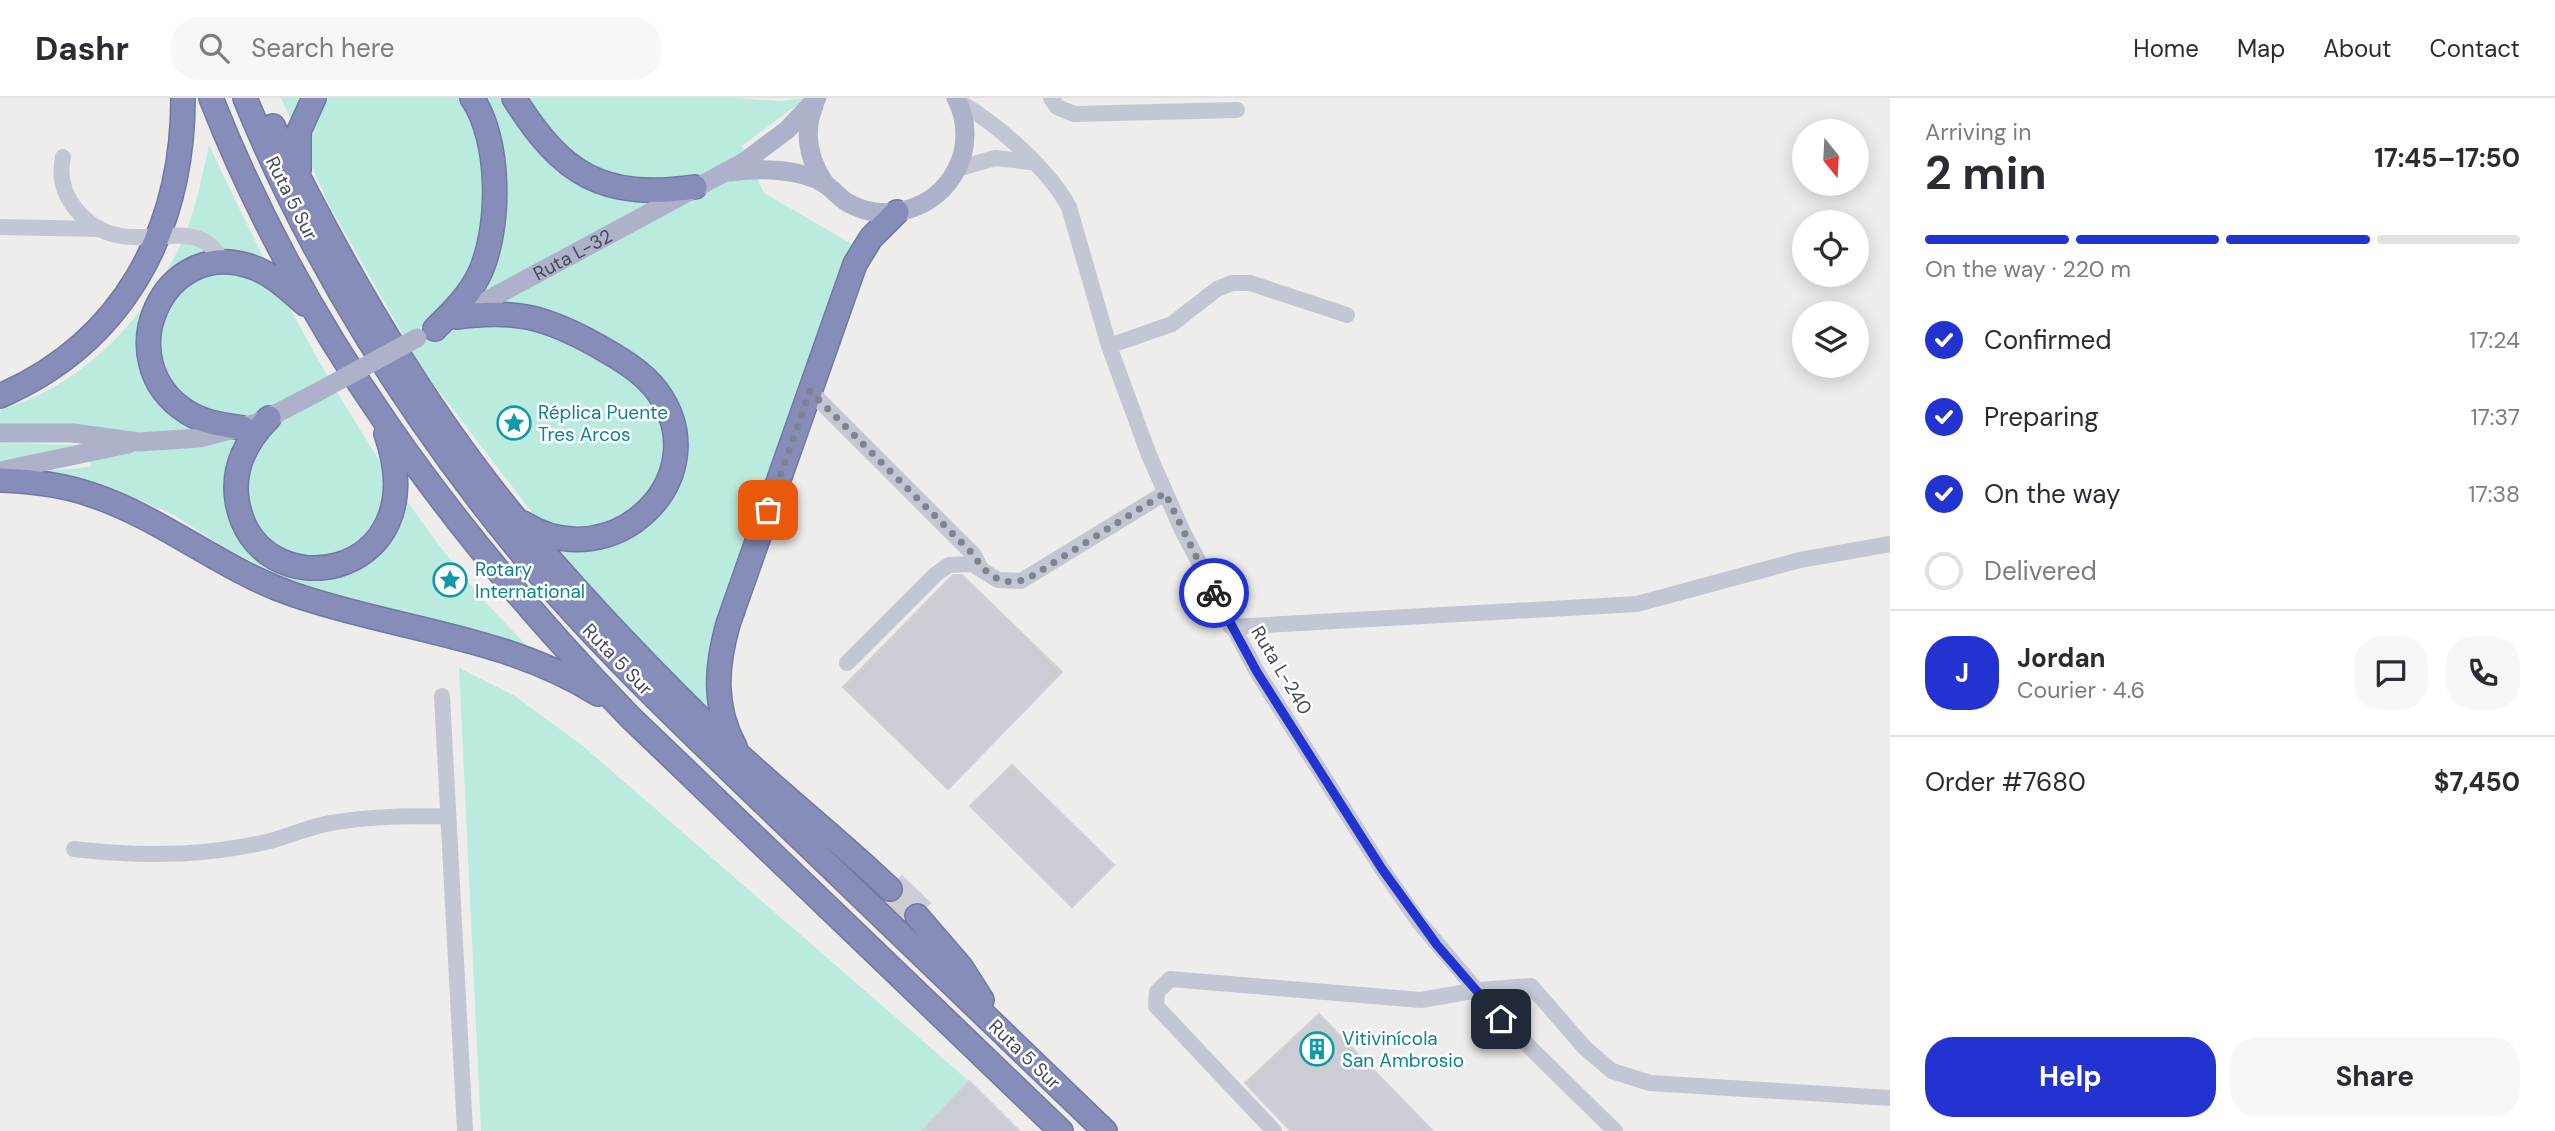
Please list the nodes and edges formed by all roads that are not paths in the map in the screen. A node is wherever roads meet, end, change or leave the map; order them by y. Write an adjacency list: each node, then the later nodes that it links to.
1 (184, 98): 22 (highway)
2 (211, 98): 26 (highway, Ruta 5 Sur)
3 (245, 98): 52 (highway, Ruta 5 Sur)
4 (260, 98): 16 (highway)
5 (314, 98): 16 (highway)
6 (472, 98): 27 (highway)
7 (514, 98): 18 (highway)
8 (1051, 98): 11 (street)
9 (957, 99): 13 (street, Ruta L-240); 14 (main road, Ruta L-32)
10 (816, 100): 15 (main road, Ruta L-32); 17 (main road)
11 (1237, 110)
12 (62, 157): 21 (street)
13 (1031, 162): 14 (street); 28 (street, Ruta L-240)
14 (957, 169): 19 (main road, Ruta L-32)
15 (726, 172): 17 (main road, Ruta L-32); 18 (main road, Ruta L-32)
16 (303, 183): 39 (highway)
17 (825, 184): 19 (main road, Ruta L-32)
18 (695, 187): 25 (main road, Ruta L-32)
19 (897, 212): 29 (highway)
20 (0, 227): 21 (street)
21 (99, 229): 22 (street)
22 (160, 237): 23 (street); 30 (highway)
23 (222, 262): 26 (highway); 33 (highway)
24 (1347, 315): 28 (street)
25 (456, 317): 27 (main road, Ruta L-32); 39 (highway)
26 (320, 319): 31 (highway, Ruta 5 Sur)
27 (426, 333): 32 (main road, Ruta L-32, bridge)
28 (1109, 346): 38 (street, Ruta L-240)
29 (810, 391): 41 (street); 46 (highway)
30 (0, 397)
31 (379, 415): 32 (highway); 45 (highway, Ruta 5 Sur)
32 (269, 418): 33 (main road, Ruta L-32)
33 (243, 428): 35 (main road, Ruta L-32)
34 (0, 433): 35 (main road)
35 (139, 442): 36 (main road)
36 (0, 471)
37 (0, 480): 45 (highway)
38 (1165, 493): 41 (street); 42 (street, Ruta L-240)
39 (517, 519): 46 (highway)
40 (1890, 544): 42 (street)
41 (980, 567): 43 (street)
42 (1231, 627): 51 (street, Ruta L-240)
43 (847, 663)
44 (442, 696): 47 (street)
45 (629, 716): 55 (highway, Ruta 5 Sur)
46 (740, 756): 49 (highway)
47 (448, 816): 48 (street); 54 (street)
48 (74, 849)
49 (890, 888)
50 (918, 916): 52 (highway)
51 (1478, 990): 53 (street); 57 (street); 58 (street, Ruta L-240)
52 (996, 1024): 56 (highway, Ruta 5 Sur)
53 (1890, 1098)
54 (465, 1131)
55 (1061, 1131)
56 (1105, 1131)
57 (1274, 1131)
58 (1615, 1131)

